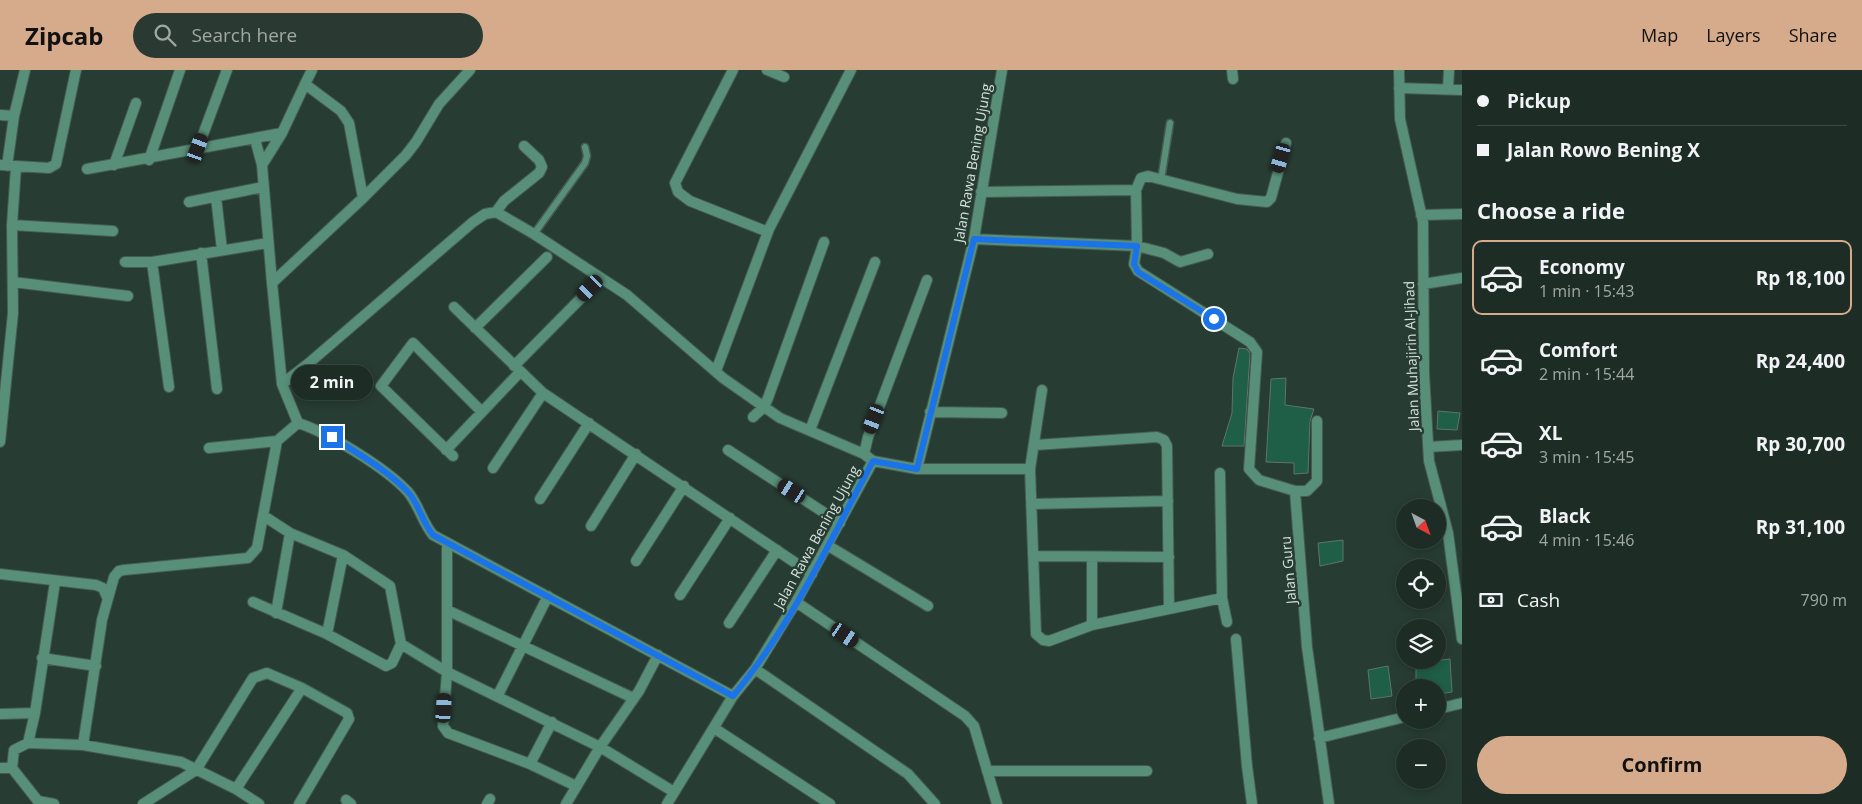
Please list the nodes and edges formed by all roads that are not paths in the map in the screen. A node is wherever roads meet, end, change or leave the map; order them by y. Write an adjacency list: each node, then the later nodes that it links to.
1 (25, 70): 20 (street)
2 (76, 70): 31 (street)
3 (180, 70): 28 (street)
4 (227, 70): 26 (street)
5 (312, 70): 14 (street)
6 (470, 70): 38 (street)
7 (733, 70): 45 (street)
8 (767, 70): 13 (street)
9 (851, 70): 45 (street)
10 (1002, 70): 36 (street, Jalan Rawa Bening Ujung)
11 (1399, 70): 15 (street, Jalan Muhajirin Al-Jihad)
12 (1449, 70): 16 (street)
13 (784, 77)
14 (306, 84): 22 (street); 38 (street)
15 (1399, 88): 16 (street); 42 (street, Jalan Muhajirin Al-Jihad)
16 (1448, 89): 17 (street)
17 (1462, 90)
18 (136, 103): 29 (street)
19 (0, 115): 20 (street)
20 (14, 116): 31 (street)
21 (1170, 123): 33 (lane)
22 (282, 134): 23 (street); 30 (street)
23 (255, 139): 26 (street); 30 (street)
24 (1286, 143): 33 (street)
25 (524, 146): 40 (street)
26 (198, 148): 28 (street)
27 (585, 148): 46 (lane)
28 (149, 160): 29 (street)
29 (114, 165): 32 (street)
30 (262, 165): 34 (street)
31 (8, 166): 43 (street)
32 (87, 170)
33 (1161, 180): 35 (street)
34 (263, 187): 37 (street); 49 (street)
35 (1136, 190): 36 (street); 50 (street)
36 (981, 192): 47 (street, Jalan Rawa Bening Ujung)
37 (216, 196): 39 (street); 51 (street)
38 (363, 198): 61 (street)
39 (190, 202)
40 (496, 212): 46 (street); 69 (street)
41 (1462, 214): 42 (street)
42 (1421, 215): 62 (street, Jalan Muhajirin Al-Jihad)
43 (12, 224): 44 (street); 60 (street)
44 (112, 231)
45 (768, 232): 68 (street)
46 (534, 234): 68 (street)
47 (974, 239): 50 (street); 76 (street, Jalan Rawa Bening Ujung)
48 (824, 242): 74 (street)
49 (268, 243): 51 (street); 61 (street)
50 (1137, 246): 53 (street); 98 (street)
51 (222, 250): 52 (street)
52 (201, 253): 56 (street); 71 (street)
53 (1208, 254)
54 (547, 257): 66 (street)
55 (125, 262): 56 (street)
56 (152, 262): 70 (street)
57 (875, 262): 82 (street)
58 (1462, 278): 62 (street)
59 (927, 280): 91 (street)
60 (14, 282): 64 (street); 84 (street)
61 (272, 282): 69 (street)
62 (1423, 284): 87 (street, Jalan Muhajirin Al-Jihad)
63 (590, 288): 67 (street)
64 (128, 296)
65 (454, 307): 66 (street)
66 (475, 328): 67 (street)
67 (517, 369): 73 (street); 75 (street)
68 (716, 371): 74 (street)
69 (282, 384): 80 (street)
70 (168, 387)
71 (217, 389)
72 (1042, 390): 86 (street)
73 (543, 393): 81 (street); 93 (street)
74 (764, 407): 78 (street); 82 (street)
75 (482, 412): 75 (street)
76 (930, 412): 77 (street); 94 (street, Jalan Rawa Bening Ujung)
77 (1002, 413)
78 (753, 417)
79 (1317, 421): 98 (street)
80 (298, 423): 83 (street); 107 (street)
81 (589, 423): 90 (street); 99 (street)
82 (810, 430): 91 (street)
83 (276, 441): 88 (street); 121 (street)
84 (0, 442)
85 (1462, 445): 87 (street)
86 (1035, 446): 95 (street); 100 (street)
87 (1428, 447): 118 (street, Jalan Muhajirin Al-Jihad)
88 (209, 448)
89 (728, 450): 104 (street)
90 (636, 454): 97 (street); 105 (street)
91 (864, 454): 92 (street)
92 (873, 461): 94 (street, Jalan Rawa Bening Ujung); 104 (street, Jalan Rawa Bening Ujung)
93 (492, 468)
94 (917, 469): 95 (street)
95 (1030, 469): 101 (street)
96 (1220, 473): 122 (street)
97 (684, 486): 103 (street); 114 (street)
98 (1295, 490): 153 (street, Jalan Guru)
99 (540, 499)
100 (1168, 501): 101 (street); 113 (street)
101 (1032, 504): 111 (street)
102 (267, 518): 106 (street)
103 (730, 518): 109 (street); 119 (street)
104 (840, 523): 108 (street, Jalan Rawa Bening Ujung)
105 (591, 526)
106 (290, 532): 110 (street); 128 (street)
107 (447, 544): 120 (street); 127 (street)
108 (827, 545): 115 (street, Jalan Rawa Bening Ujung); 125 (street)
109 (777, 550): 115 (street); 130 (street)
110 (343, 555): 132 (street); 135 (street)
111 (1034, 556): 112 (street); 131 (street)
112 (1092, 557): 113 (street); 131 (street)
113 (1169, 557): 126 (street)
114 (636, 561)
115 (812, 574): 124 (street, Jalan Rawa Bening Ujung)
116 (0, 576): 117 (street)
117 (55, 582): 121 (street); 138 (street)
118 (1459, 590): 134 (street, Jalan Muhajirin Al-Jihad)
119 (680, 595)
120 (548, 596): 136 (street); 137 (street)
121 (107, 597): 139 (street)
122 (1222, 598): 126 (street); 129 (street)
123 (253, 602): 128 (street)
124 (796, 602): 140 (street, Jalan Rawa Bening Ujung); 161 (street)
125 (928, 606)
126 (1169, 609): 131 (street)
127 (447, 610): 136 (street); 141 (street)
128 (276, 613): 132 (street)
129 (1227, 622)
130 (729, 623)
131 (1092, 625)
132 (327, 634): 135 (street)
133 (1236, 639): 175 (street)
134 (1462, 639)
135 (401, 644): 141 (street)
136 (523, 646): 143 (street); 145 (street)
137 (658, 655): 144 (street); 145 (street)
138 (42, 658): 139 (street); 148 (street)
139 (96, 666): 155 (street)
140 (755, 669): 144 (street, Jalan Rawa Bening Ujung); 173 (street)
141 (447, 672): 143 (street); 157 (street)
142 (302, 688): 160 (street); 164 (street); 169 (street)
143 (498, 696): 151 (street)
144 (733, 696): 152 (street, Jalan Rawa Bening Ujung)
145 (633, 698): 156 (street)
146 (1462, 702): 147 (street)
147 (1446, 706)
148 (35, 713): 149 (street); 154 (street)
149 (0, 714)
150 (1396, 719): 153 (street)
151 (552, 722): 156 (street); 157 (street)
152 (714, 728): 165 (street, Jalan Rawa Bening Ujung); 172 (street)
153 (1319, 738): 176 (street, Jalan Guru)
154 (28, 744): 155 (street); 159 (street)
155 (83, 745): 160 (street)
156 (600, 747): 163 (street); 165 (street)
157 (530, 764): 163 (street)
158 (0, 768): 159 (street)
159 (12, 768): 167 (street)
160 (196, 770): 164 (street); 168 (street)
161 (987, 771): 162 (street); 174 (street)
162 (1147, 771)
163 (576, 786): 170 (street)
164 (236, 790): 166 (street)
165 (674, 792): 171 (street, Jalan Rawa Bening Ujung)
166 (252, 803)
167 (54, 804)
168 (143, 804)
169 (298, 804)
170 (566, 804)
171 (667, 804)
172 (830, 804)
173 (935, 804)
174 (997, 804)
175 (1252, 804)
176 (1330, 804)

